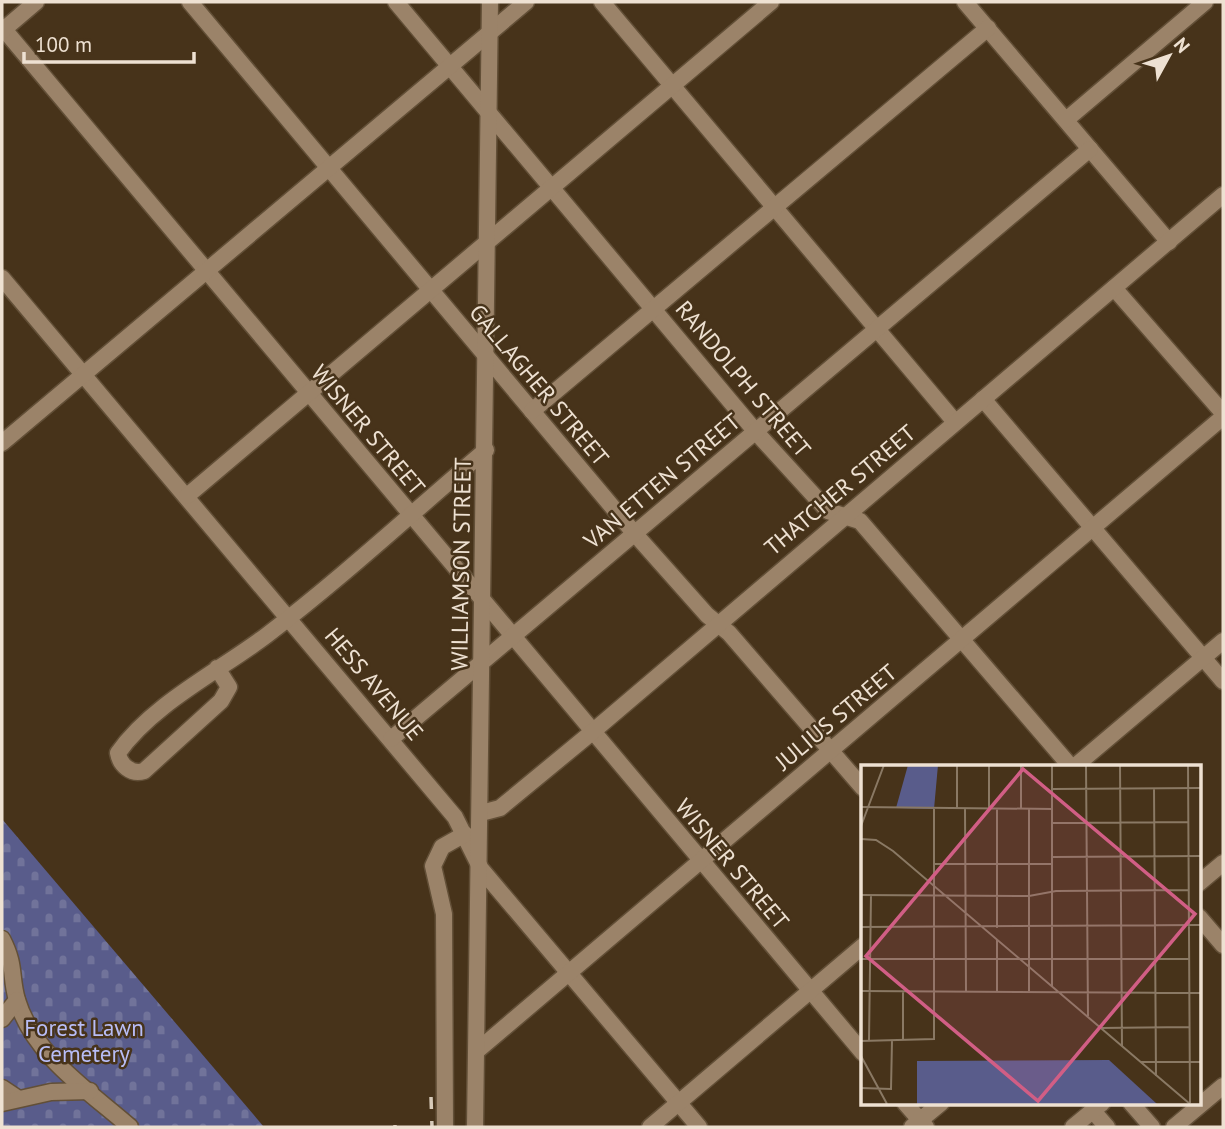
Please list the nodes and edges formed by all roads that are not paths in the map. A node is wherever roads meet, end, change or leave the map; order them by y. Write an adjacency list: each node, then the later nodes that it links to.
1 (36, 2): 11 (street)
2 (190, 2): 18 (street, GALLAGHER STREET)
3 (396, 2): 13 (street, RANDOLPH STREET)
4 (490, 2): 12 (street, WILLIAMSON STREET)
5 (526, 2): 12 (street)
6 (602, 2): 14 (street)
7 (771, 2): 14 (street)
8 (965, 2): 10 (street)
9 (1205, 2): 16 (street)
10 (988, 28): 16 (street); 21 (street)
11 (2, 29): 24 (street, WISNER STREET)
12 (490, 32): 13 (street); 15 (street, WILLIAMSON STREET)
13 (449, 65): 15 (street, RANDOLPH STREET); 18 (street)
14 (673, 85): 19 (street); 21 (street)
15 (490, 118): 19 (street, RANDOLPH STREET); 22 (street, WILLIAMSON STREET)
16 (1066, 120): 17 (street)
17 (1090, 149): 23 (street); 29 (street, VAN ETTEN STREET)
18 (327, 169): 24 (street); 27 (street, GALLAGHER STREET)
19 (551, 187): 22 (street); 28 (street, RANDOLPH STREET)
20 (1223, 195): 23 (street, THATCHER STREET)
21 (774, 208): 28 (street); 29 (street)
22 (488, 242): 27 (street); 30 (street, WILLIAMSON STREET)
23 (1169, 242): 26 (street, THATCHER STREET)
24 (205, 272): 31 (street); 32 (street, WISNER STREET)
25 (2, 278): 31 (street, HESS AVENUE)
26 (1114, 288): 33 (street, THATCHER STREET); 35 (street)
27 (430, 290): 30 (street, GALLAGHER STREET); 32 (street)
28 (654, 309): 34 (street); 37 (street, RANDOLPH STREET)
29 (877, 330): 36 (street); 37 (street, VAN ETTEN STREET)
30 (486, 358): 34 (street, GALLAGHER STREET); 39 (street, WILLIAMSON STREET)
31 (84, 374): 38 (street); 40 (street, HESS AVENUE)
32 (308, 394): 40 (street); 41 (street, WISNER STREET)
33 (982, 399): 36 (street, THATCHER STREET); 43 (street)
34 (532, 411): 44 (street, GALLAGHER STREET)
35 (1223, 415): 43 (street, JULIUS STREET)
36 (955, 422): 42 (street, THATCHER STREET)
37 (756, 432): 42 (street, RANDOLPH STREET); 44 (street, VAN ETTEN STREET)
38 (2, 443)
39 (486, 450): 41 (street); 45 (street, WILLIAMSON STREET)
40 (187, 496): 46 (street, HESS AVENUE)
41 (410, 515): 45 (street, WISNER STREET); 46 (street)
42 (844, 517): 47 (street, THATCHER STREET); 49 (street, RANDOLPH STREET)
43 (1093, 528): 49 (street, JULIUS STREET); 51 (street)
44 (635, 534): 47 (street, GALLAGHER STREET); 48 (street, VAN ETTEN STREET)
45 (483, 599): 48 (street, WISNER STREET); 52 (street, WILLIAMSON STREET)
46 (288, 617): 53 (street); 56 (street, HESS AVENUE)
47 (717, 624): 55 (street, THATCHER STREET); 57 (street, GALLAGHER STREET)
48 (514, 636): 52 (street, VAN ETTEN STREET); 55 (street, WISNER STREET)
49 (963, 639): 57 (street, JULIUS STREET); 58 (street, RANDOLPH STREET)
50 (1223, 641): 51 (street)
51 (1203, 658): 54 (street); 59 (street)
52 (483, 664): 56 (street, VAN ETTEN STREET); 61 (street, WILLIAMSON STREET)
53 (218, 668): 53 (street)
54 (1223, 681)
55 (592, 733): 61 (street, THATCHER STREET); 63 (street, WISNER STREET)
56 (391, 739): 62 (street, HESS AVENUE)
57 (831, 751): 60 (street, GALLAGHER STREET); 63 (street, JULIUS STREET)
58 (1070, 765)
59 (1074, 765)
60 (861, 786)
61 (481, 813): 65 (street, WILLIAMSON STREET)
62 (466, 834): 65 (street, HESS AVENUE); 88 (street)
63 (700, 862): 71 (street, JULIUS STREET); 72 (street, WISNER STREET)
64 (1223, 863): 66 (street)
65 (481, 869): 71 (street, HESS AVENUE); 75 (street, WILLIAMSON STREET)
66 (1200, 882)
67 (1200, 918): 69 (street)
68 (2, 939): 73 (street)
69 (1223, 945)
70 (861, 949): 72 (street)
71 (569, 975): 75 (street, JULIUS STREET); 81 (street, HESS AVENUE)
72 (810, 991): 76 (street, WISNER STREET); 81 (street)
73 (17, 1000): 74 (street); 79 (street)
74 (2, 1019)
75 (478, 1050): 89 (street, WILLIAMSON STREET)
76 (861, 1051)
77 (1223, 1086): 95 (street)
78 (2, 1088): 80 (street)
79 (90, 1091): 80 (street); 87 (street)
80 (9, 1101)
81 (679, 1104): 90 (street); 91 (street, HESS AVENUE)
82 (906, 1104): 86 (street)
83 (940, 1104): 86 (street)
84 (1131, 1104): 94 (street)
85 (1097, 1107): 92 (street); 93 (street)
86 (920, 1125)
87 (130, 1127)
88 (445, 1127)
89 (475, 1127)
90 (650, 1127)
91 (699, 1127)
92 (1073, 1127)
93 (1107, 1127)
94 (1152, 1127)
95 (1174, 1127)

